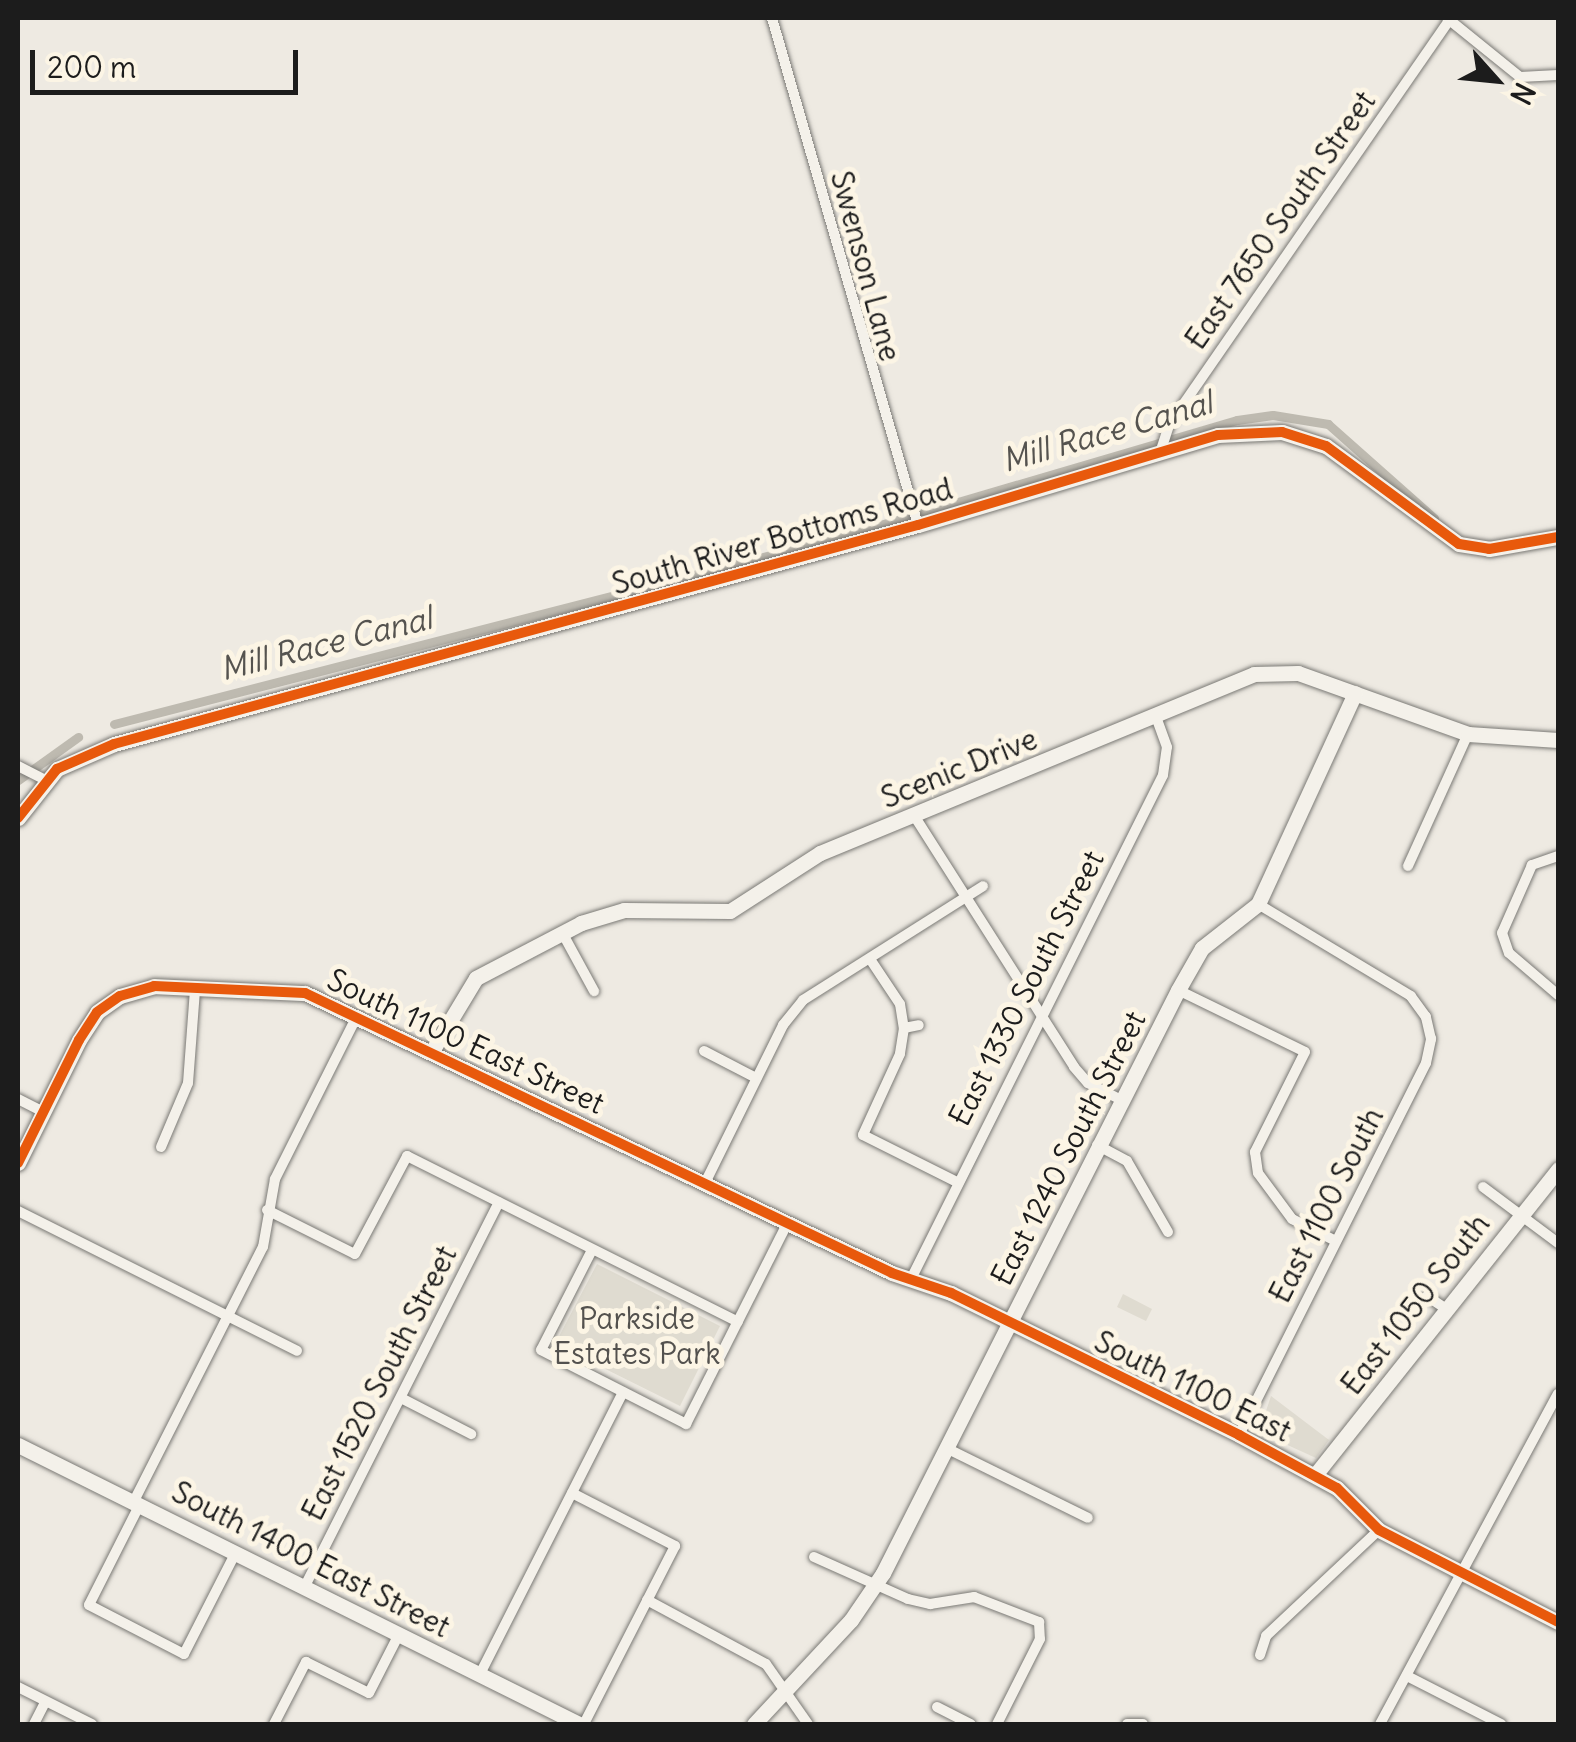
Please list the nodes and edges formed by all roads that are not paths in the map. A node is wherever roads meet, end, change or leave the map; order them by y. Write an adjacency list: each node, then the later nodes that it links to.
1 (772, 18): 5 (street, Swenson Lane)
2 (1449, 18): 3 (street); 4 (street, East 7650 South Street)
3 (1558, 75)
4 (1161, 445): 5 (street, South River Bottoms Road); 6 (street, South River Bottoms Road)
5 (915, 518): 12 (street, South River Bottoms Road)
6 (1558, 538)
7 (1355, 692): 8 (street, Scenic Drive); 9 (street, Scenic Drive); 19 (street, East 1240 South Street)
8 (1157, 719): 13 (street, Scenic Drive); 26 (street, East 1330 South Street)
9 (1468, 734): 10 (street, Scenic Drive); 16 (street)
10 (1558, 740)
11 (21, 768): 12 (street)
12 (45, 780): 14 (street, South River Bottoms Road)
13 (916, 816): 18 (street); 20 (street, Scenic Drive)
14 (18, 818)
15 (1558, 856): 25 (street)
16 (1408, 866)
17 (983, 886): 18 (street)
18 (964, 898): 21 (street); 26 (street)
19 (1258, 904): 24 (street, East 1240 South Street); 49 (street, East 1100 South)
20 (564, 936): 23 (street); 30 (street, Scenic Drive)
21 (870, 959): 29 (street); 32 (street)
22 (195, 989): 27 (street, South 1100 East Street); 35 (street, South 1100 East Street); 37 (street)
23 (594, 990)
24 (1178, 990): 34 (street, East 1240 South Street); 49 (street)
25 (1558, 995)
26 (1038, 1014): 34 (street); 41 (street, East 1330 South Street)
27 (357, 1016): 30 (street, South 1100 East Street); 44 (street)
28 (919, 1025): 29 (street)
29 (904, 1028): 41 (street)
30 (432, 1051): 40 (street, South 1100 East Street)
31 (704, 1051): 32 (street)
32 (756, 1078): 40 (street)
33 (18, 1099): 35 (street)
34 (1120, 1099): 36 (street, East 1240 South Street)
35 (42, 1111): 38 (street)
36 (1098, 1145): 48 (street); 57 (street, East 1240 South Street)
37 (161, 1147)
38 (18, 1163)
39 (1558, 1168): 46 (street, East 1050 South)
40 (706, 1181): 47 (street, South 1100 East Street)
41 (957, 1182): 52 (street, East 1330 South Street)
42 (1482, 1186): 46 (street)
43 (499, 1202): 44 (street); 51 (street); 61 (street, East 1520 South Street)
44 (267, 1210): 55 (street)
45 (18, 1212): 55 (street)
46 (1520, 1216): 50 (street); 54 (street, East 1050 South)
47 (788, 1222): 52 (street, South 1100 East); 56 (street)
48 (1168, 1232)
49 (1336, 1241): 63 (street, East 1100 South)
50 (1558, 1243)
51 (592, 1250): 56 (street); 59 (street)
52 (911, 1279): 57 (street, South 1100 East)
53 (1427, 1296): 54 (street)
54 (1446, 1309): 66 (street, East 1050 South)
55 (228, 1316): 58 (street); 68 (street)
56 (738, 1322): 59 (street)
57 (1011, 1323): 63 (street, South 1100 East); 65 (street, East 1240 South Street)
58 (297, 1351)
59 (623, 1392): 67 (street)
60 (1558, 1394): 73 (street)
61 (400, 1398): 62 (street); 74 (street, East 1520 South Street)
62 (470, 1434)
63 (1239, 1435): 66 (street, South 1100 East)
64 (18, 1445): 68 (street, South 1400 East Street)
65 (946, 1448): 69 (street); 75 (street, East 1240 South Street)
66 (1314, 1474): 70 (street, South 1100 East)
67 (572, 1494): 76 (street); 80 (street)
68 (137, 1502): 71 (street, South 1400 East Street); 71 (street)
69 (1088, 1518)
70 (1379, 1530): 73 (street, South 1100 East); 79 (street)
71 (236, 1552): 74 (street, South 1400 East Street)
72 (814, 1557): 75 (street)
73 (1462, 1574): 77 (street, South 1100 East); 81 (street)
74 (304, 1586): 78 (street, South 1400 East Street)
75 (875, 1587): 82 (street, East 1240 South Street); 93 (street)
76 (647, 1600): 82 (street); 89 (street)
77 (1558, 1622)
78 (399, 1634): 80 (street, South 1400 East Street); 88 (street)
79 (1260, 1654)
80 (480, 1674): 89 (street, South 1400 East Street)
81 (1407, 1676): 96 (street); 97 (street)
82 (786, 1685): 90 (street, East 1240 South Street); 91 (street)
83 (18, 1688): 84 (street)
84 (46, 1702): 86 (street); 87 (street)
85 (937, 1707): 92 (street)
86 (34, 1724)
87 (92, 1724)
88 (274, 1724)
89 (582, 1724)
90 (754, 1724)
91 (808, 1724)
92 (971, 1724)
93 (997, 1724)
94 (1128, 1724): 95 (street)
95 (1143, 1724)
96 (1380, 1724)
97 (1501, 1724)

